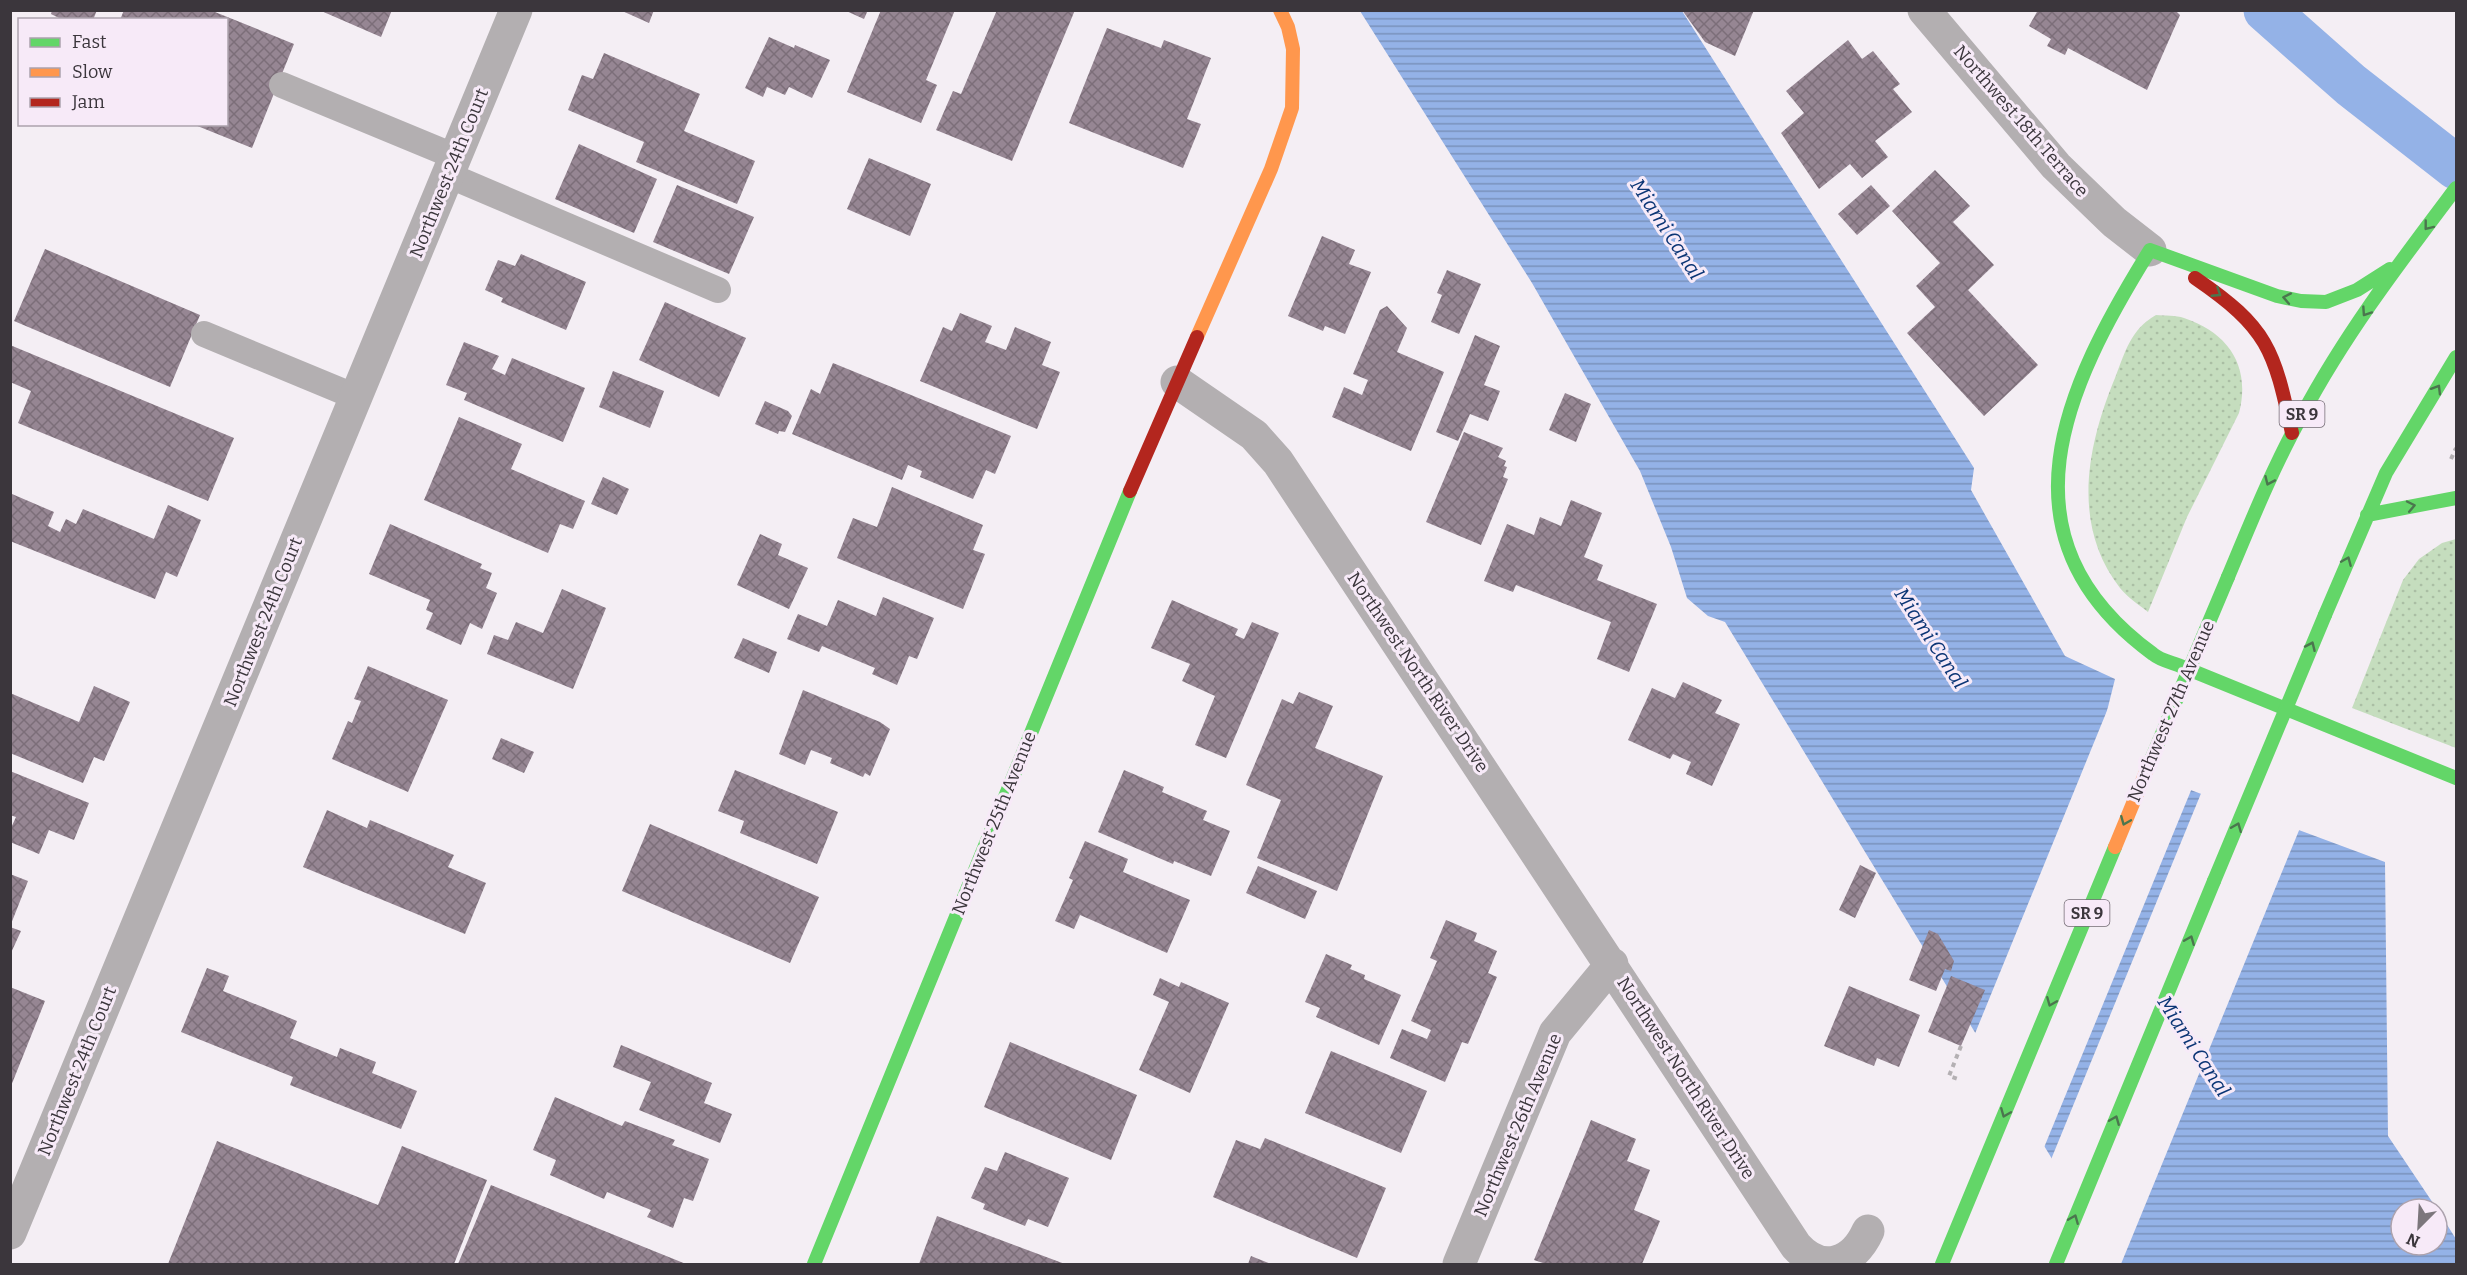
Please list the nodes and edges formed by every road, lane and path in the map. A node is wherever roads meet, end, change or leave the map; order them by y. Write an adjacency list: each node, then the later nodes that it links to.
1 (516, 10): 5 (street, Northwest 24th Court)
2 (1280, 10): 12 (main road)
3 (1924, 10): 7 (street, Northwest 18th Terrace)
4 (282, 85): 5 (lane)
5 (452, 166): 9 (lane); 13 (street, Northwest 24th Court)
6 (2457, 188): 8 (main road, Northwest 27th Avenue / SR 9, one-way to 8)
7 (2150, 250): 8 (main road, one-way to 7); 14 (main road, one-way to 14); 17 (main road)
8 (2399, 264): 14 (main road, Northwest 27th Avenue / SR 9, one-way to 14)
9 (718, 290)
10 (204, 334): 13 (lane)
11 (2457, 357): 16 (main road, one-way to 11)
12 (1177, 382): 18 (street, Northwest North River Drive); 23 (main road, Northwest 25th Avenue)
13 (356, 397): 21 (street, Northwest 24th Court)
14 (2292, 433): 25 (main road, Northwest 27th Avenue / SR 9, one-way to 25, bridge)
15 (2457, 498): 16 (main road, one-way to 15)
16 (2367, 515): 26 (main road, one-way to 16, bridge)
17 (2457, 778)
18 (1612, 964): 22 (street, Northwest North River Drive); 24 (street, Northwest 26th Avenue)
19 (1961, 1046): 20 (path)
20 (1961, 1080)
21 (14, 1214)
22 (1868, 1231)
23 (814, 1264)
24 (1458, 1264)
25 (1942, 1264)
26 (2056, 1264)

